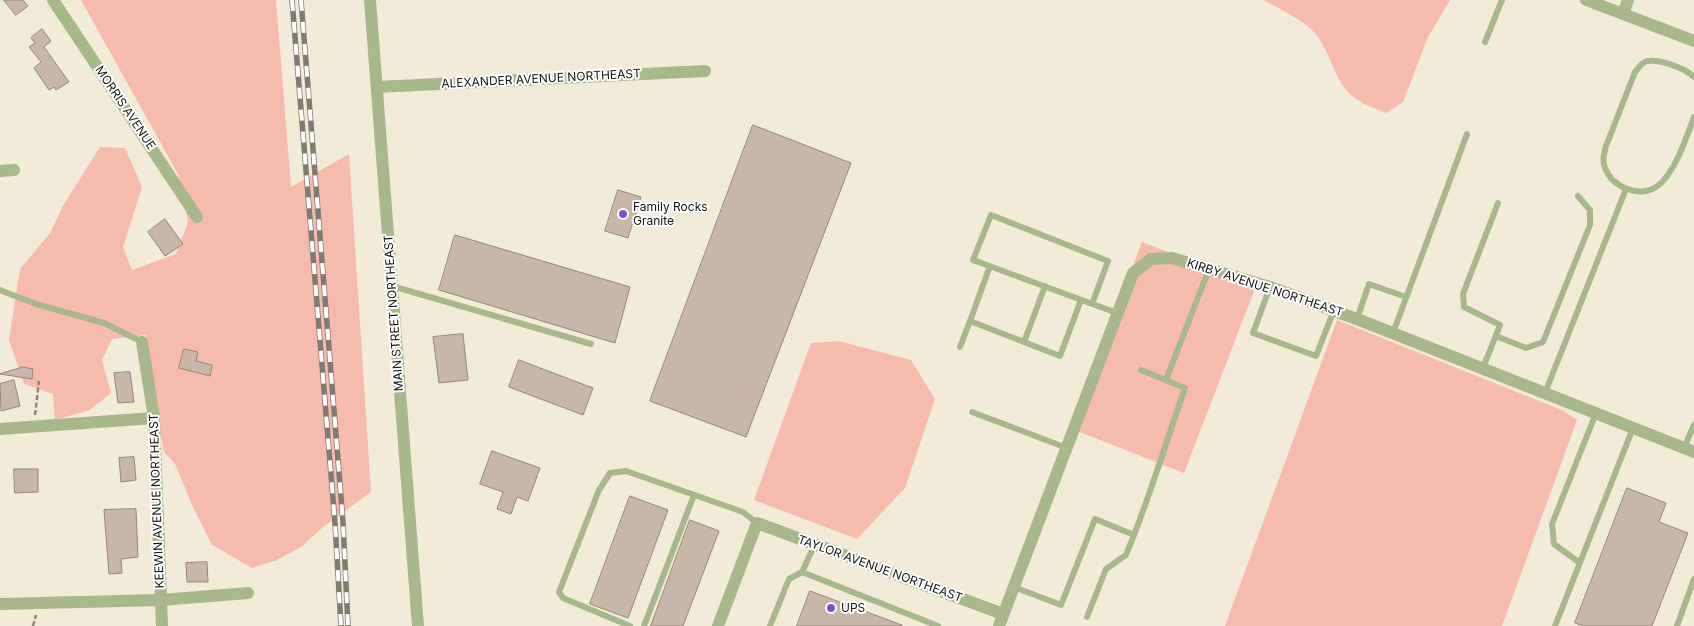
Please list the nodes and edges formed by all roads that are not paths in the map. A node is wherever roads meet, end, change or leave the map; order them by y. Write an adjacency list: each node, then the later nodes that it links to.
1 (53, 0): 19 (street, MORRIS AVENUE)
2 (370, 0): 11 (street, MAIN STREET NORTHEAST)
3 (1502, 0): 8 (lane)
4 (1586, 0): 6 (street)
5 (1628, 0): 6 (street)
6 (1623, 14): 7 (street)
7 (1694, 41)
8 (1485, 42)
9 (705, 71): 11 (street, ALEXANDER AVENUE NORTHEAST)
10 (1694, 77): 16 (lane)
11 (377, 87): 22 (street, MAIN STREET NORTHEAST)
12 (1694, 117): 16 (lane)
13 (1467, 134): 26 (lane)
14 (14, 170): 15 (street)
15 (0, 171)
16 (1626, 189): 42 (lane)
17 (1578, 196): 34 (lane)
18 (1498, 203): 34 (lane)
19 (197, 217)
20 (990, 266): 23 (lane); 28 (lane); 32 (lane)
21 (1209, 268): 24 (street, KIRBY AVENUE NORTHEAST); 30 (street, KIRBY AVENUE NORTHEAST); 41 (lane)
22 (392, 286): 37 (lane); 65 (street, MAIN STREET NORTHEAST)
23 (1045, 286): 27 (lane); 36 (lane)
24 (1270, 287): 29 (street, KIRBY AVENUE NORTHEAST); 29 (lane)
25 (0, 290): 35 (lane)
26 (1406, 298): 31 (lane); 33 (lane)
27 (1081, 300): 28 (lane); 36 (lane)
28 (1092, 304): 30 (lane)
29 (1334, 310): 31 (street, KIRBY AVENUE NORTHEAST)
30 (1117, 313): 49 (street, KIRBY AVENUE NORTHEAST)
31 (1357, 319): 33 (street, KIRBY AVENUE NORTHEAST)
32 (970, 322): 36 (lane); 38 (lane)
33 (1392, 333): 39 (street, KIRBY AVENUE NORTHEAST)
34 (1496, 336): 39 (lane)
35 (142, 342): 45 (street, KEEWIN AVENUE NORTHEAST)
36 (1024, 342)
37 (590, 344)
38 (960, 347)
39 (1483, 368): 42 (street, KIRBY AVENUE NORTHEAST)
40 (1140, 370): 41 (lane)
41 (1166, 380): 53 (lane)
42 (1544, 393): 44 (street, KIRBY AVENUE NORTHEAST)
43 (972, 412): 49 (lane)
44 (1596, 413): 47 (street, KIRBY AVENUE NORTHEAST); 55 (lane)
45 (154, 418): 48 (street); 60 (street, KEEWIN AVENUE NORTHEAST)
46 (1694, 425): 50 (lane)
47 (1633, 428): 50 (street, KIRBY AVENUE NORTHEAST); 55 (lane)
48 (0, 429)
49 (1067, 448): 58 (street, KIRBY AVENUE NORTHEAST)
50 (1689, 450)
51 (694, 495): 52 (lane); 66 (lane); 67 (lane)
52 (757, 523): 54 (street, TAYLOR AVENUE NORTHEAST); 68 (street)
53 (1134, 535): 58 (lane); 62 (lane)
54 (815, 544): 56 (lane); 63 (street, TAYLOR AVENUE NORTHEAST)
55 (1580, 563): 71 (lane)
56 (802, 572): 69 (lane); 70 (lane)
57 (1694, 579): 72 (lane)
58 (1014, 587): 63 (street, KIRBY AVENUE NORTHEAST)
59 (248, 593): 60 (street)
60 (161, 600): 61 (street); 64 (street, KEEWIN AVENUE NORTHEAST)
61 (0, 604)
62 (1087, 618)
63 (1001, 620)
64 (162, 626)
65 (418, 626)
66 (630, 626)
67 (644, 626)
68 (718, 626)
69 (770, 626)
70 (938, 626)
71 (1555, 626)
72 (1677, 626)

